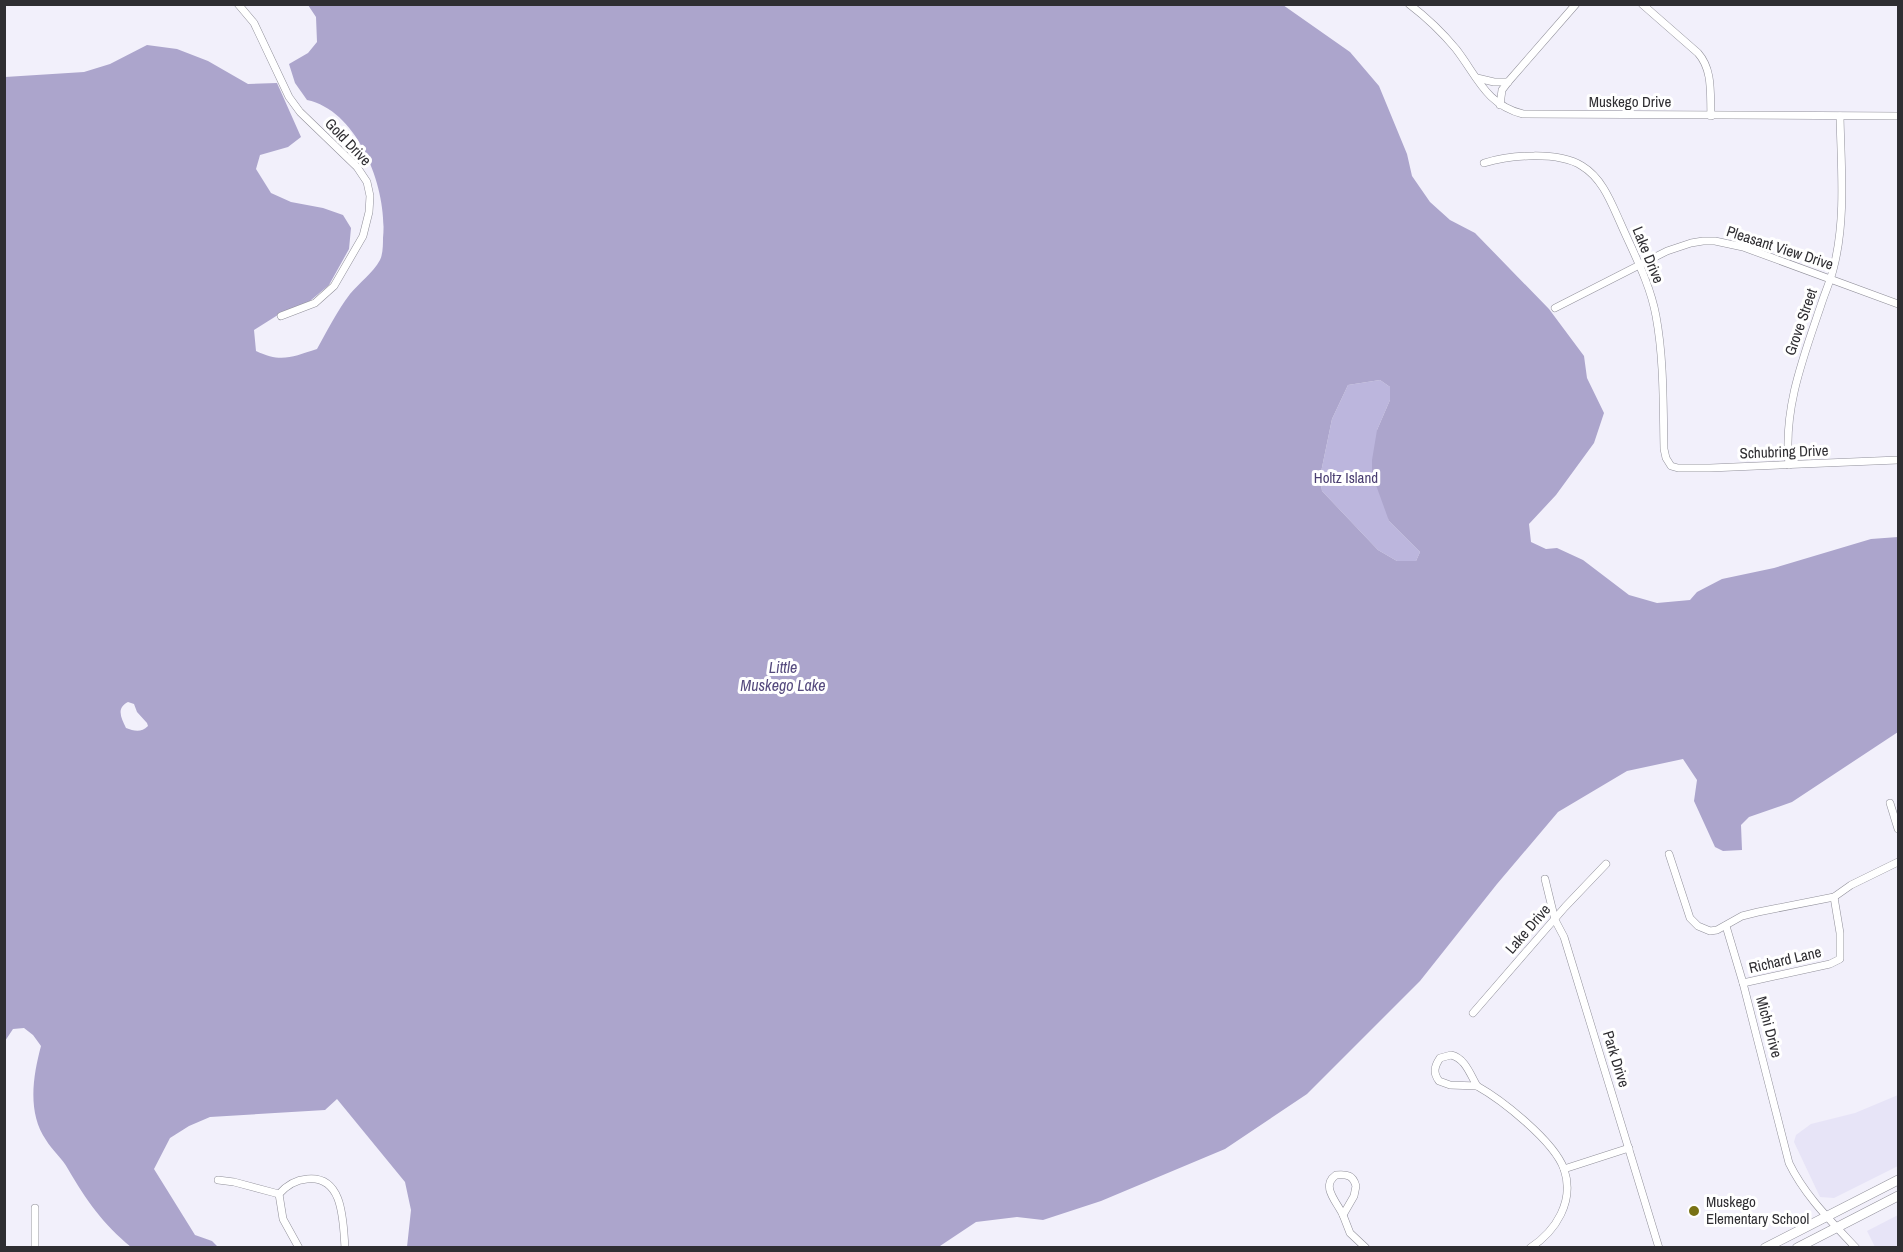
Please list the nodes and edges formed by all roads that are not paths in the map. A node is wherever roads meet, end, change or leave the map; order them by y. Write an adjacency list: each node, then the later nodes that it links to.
1 (238, 4): 16 (street, Gold Drive)
2 (1408, 4): 5 (street, Muskego Drive)
3 (1576, 4): 6 (street)
4 (1642, 4): 8 (street)
5 (1477, 78): 6 (street); 7 (street, Muskego Drive)
6 (1508, 82): 7 (street)
7 (1500, 105): 8 (street, Muskego Drive)
8 (1711, 116): 9 (street, Muskego Drive)
9 (1840, 116): 10 (street, Muskego Drive); 13 (street, Grove Street)
10 (1899, 116)
11 (1484, 163): 12 (street, Lake Drive)
12 (1638, 265): 13 (street, Pleasant View Drive); 15 (street, Pleasant View Drive); 19 (street, Lake Drive)
13 (1830, 279): 14 (street, Pleasant View Drive); 18 (street, Grove Street)
14 (1899, 304)
15 (1555, 308)
16 (281, 316)
17 (1899, 460): 18 (street, Schubring Drive)
18 (1789, 465): 19 (street, Schubring Drive)
19 (1671, 466)
20 (1890, 803): 21 (street)
21 (1899, 829)
22 (1670, 854): 28 (street)
23 (1899, 862): 26 (street)
24 (1606, 864): 27 (street, Lake Drive)
25 (1545, 879): 27 (street, Park Drive)
26 (1834, 897): 28 (street); 29 (street, Richard Lane)
27 (1555, 920): 30 (street, Lake Drive); 32 (street, Park Drive)
28 (1726, 926): 29 (street, Michi Drive)
29 (1743, 983): 41 (street, Michi Drive)
30 (1473, 1012)
31 (1477, 1086): 31 (street); 33 (street)
32 (1629, 1148): 33 (street); 48 (street, Park Drive)
33 (1564, 1169): 47 (street)
34 (218, 1180): 37 (street)
35 (1899, 1180): 36 (main road)
36 (1886, 1187): 38 (main road); 41 (main road)
37 (279, 1194): 44 (street); 45 (street)
38 (1895, 1198): 42 (main road)
39 (35, 1208): 43 (street)
40 (1343, 1215): 40 (street); 46 (street)
41 (1827, 1217): 42 (street, Michi Drive); 49 (main road)
42 (1836, 1227): 50 (main road); 51 (street, Michi Drive)
43 (35, 1248)
44 (299, 1248)
45 (345, 1248)
46 (1366, 1248)
47 (1530, 1248)
48 (1659, 1248)
49 (1765, 1248)
50 (1797, 1248)
51 (1856, 1248)

